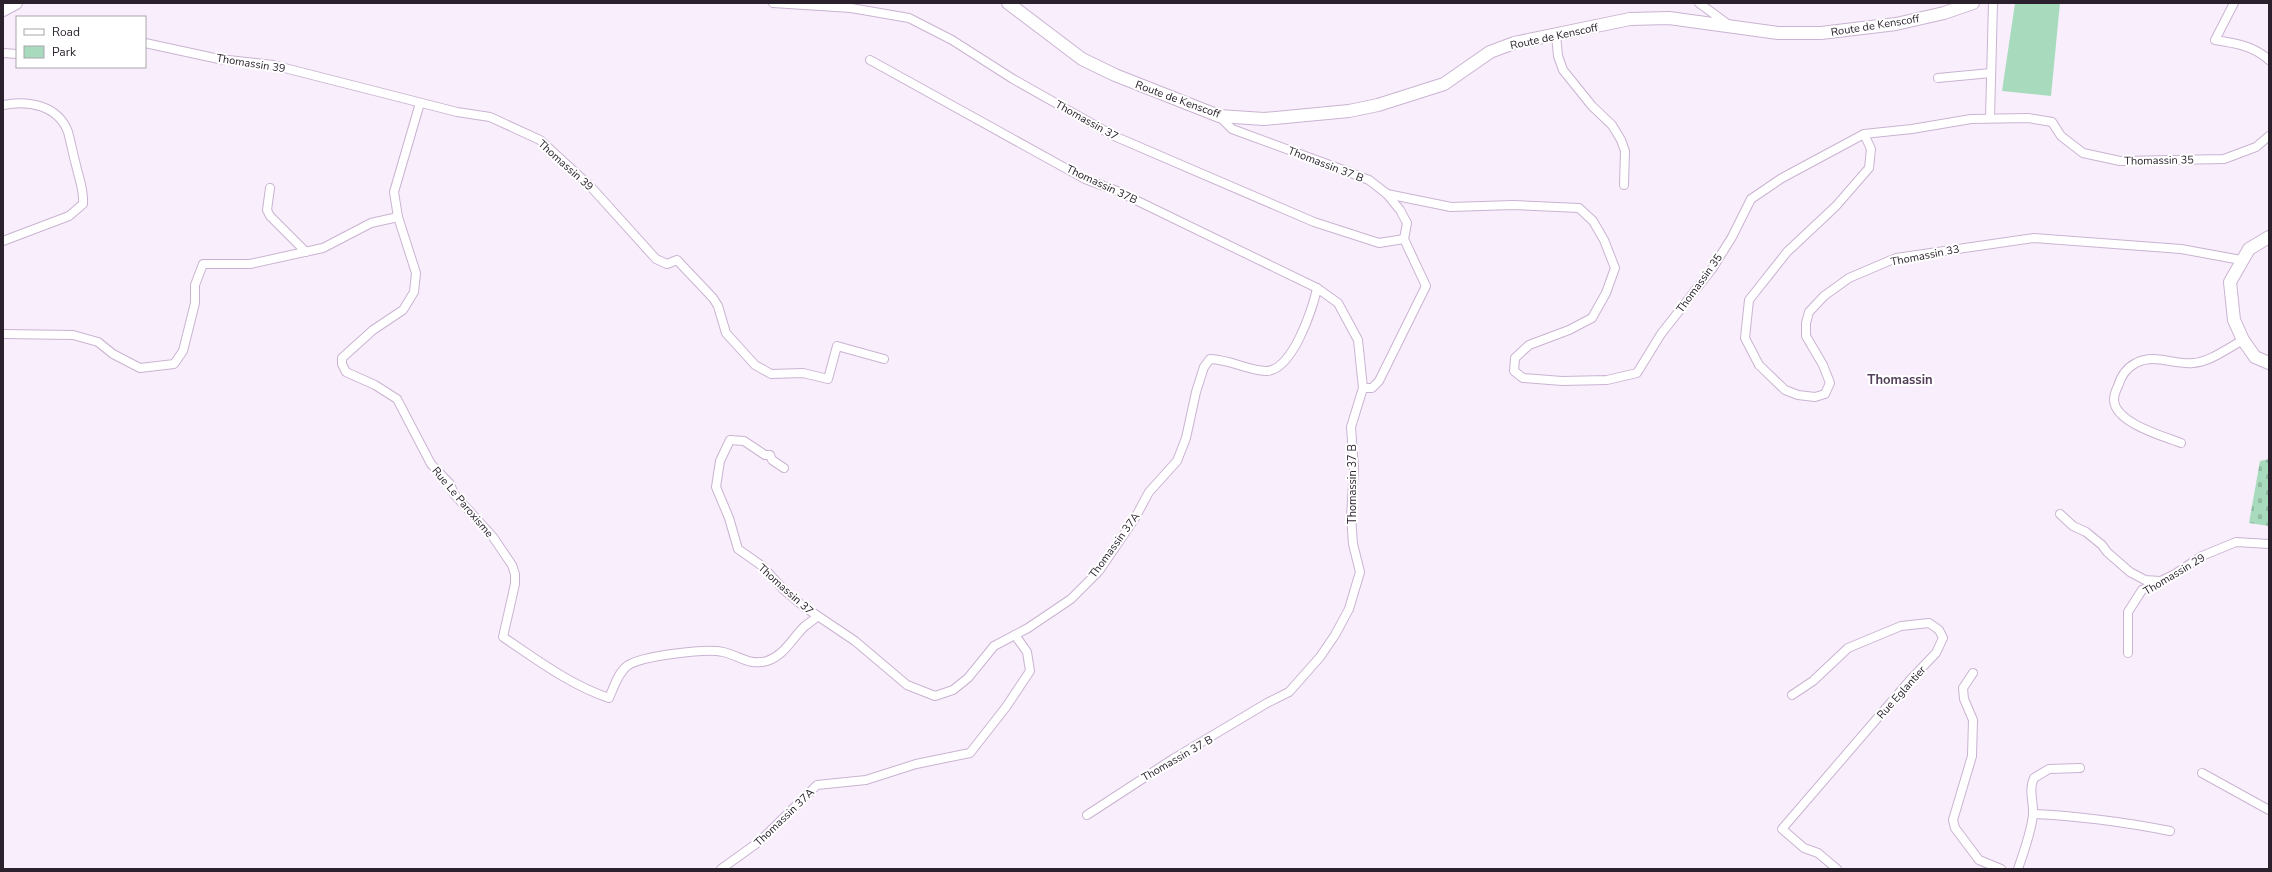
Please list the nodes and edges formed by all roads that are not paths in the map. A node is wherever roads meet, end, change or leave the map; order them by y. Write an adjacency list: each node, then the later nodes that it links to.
1 (16, 3): 8 (main road)
2 (774, 3): 29 (street, Thomassin 37)
3 (1008, 3): 20 (main road, Route de Kenscoff)
4 (1699, 3): 9 (street)
5 (1973, 3): 9 (main road, Route de Kenscoff)
6 (1993, 3): 16 (street)
7 (2234, 3): 15 (street)
8 (3, 10)
9 (1731, 27): 10 (main road, Route de Kenscoff)
10 (1556, 35): 20 (main road, Route de Kenscoff); 24 (street)
11 (146, 43): 18 (street, Thomassin 39)
12 (3, 53): 13 (street)
13 (16, 54)
14 (870, 60): 33 (street, Thomassin 37B)
15 (2269, 60)
16 (1991, 73): 17 (street); 21 (street)
17 (1938, 78)
18 (420, 103): 27 (street); 36 (street, Thomassin 39)
19 (3, 105): 30 (street)
20 (1219, 116): 26 (street, Thomassin 37 B)
21 (1990, 118): 22 (street, Thomassin 35); 23 (street, Thomassin 35)
22 (1864, 134): 26 (street, Thomassin 35); 32 (street, Thomassin 33)
23 (2269, 136)
24 (1624, 186)
25 (270, 188): 31 (street)
26 (1387, 194): 29 (street, Thomassin 37 B)
27 (398, 217): 31 (street); 44 (street, Rue Le Paroxisme)
28 (2269, 237): 32 (main road)
29 (1404, 239): 38 (street, Thomassin 37 B)
30 (3, 241)
31 (306, 252): 34 (street)
32 (2241, 260): 35 (main road)
33 (1317, 288): 38 (street); 45 (street, Thomassin 37A)
34 (3, 334)
35 (2243, 340): 37 (main road); 39 (street)
36 (884, 359)
37 (2269, 363)
38 (1362, 388): 53 (street, Thomassin 37 B)
39 (2181, 443)
40 (784, 468): 44 (street, Thomassin 37)
41 (2060, 514): 43 (street)
42 (2269, 544): 43 (street, Thomassin 29)
43 (2161, 581): 46 (street, Thomassin 29)
44 (818, 617): 45 (street, Thomassin 37)
45 (1015, 635): 55 (street, Thomassin 37A)
46 (2128, 653)
47 (1972, 673): 57 (street)
48 (1792, 695): 56 (street, Rue Eglantier)
49 (2080, 768): 52 (street)
50 (2202, 773): 51 (street)
51 (2269, 810)
52 (2033, 814): 54 (street); 58 (street)
53 (1087, 815)
54 (2170, 831)
55 (721, 869)
56 (1837, 869)
57 (2001, 869)
58 (2018, 869)

